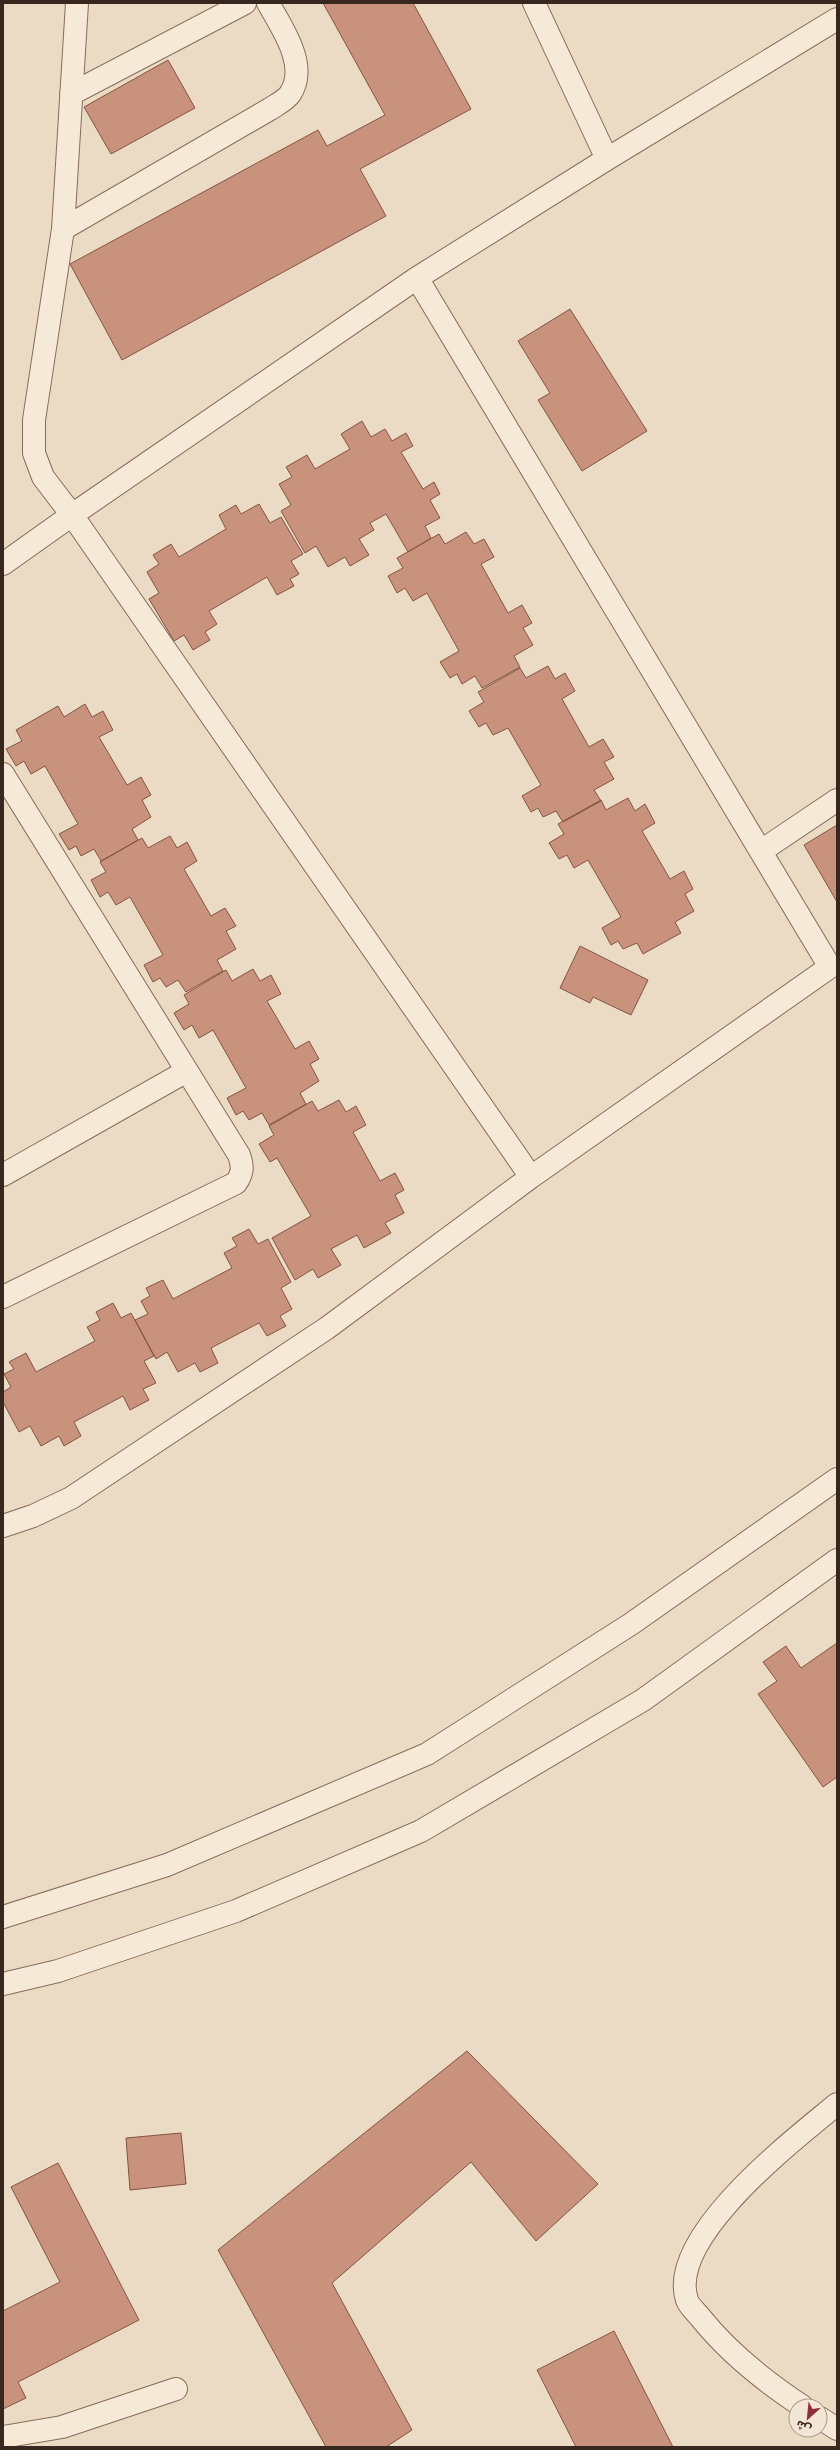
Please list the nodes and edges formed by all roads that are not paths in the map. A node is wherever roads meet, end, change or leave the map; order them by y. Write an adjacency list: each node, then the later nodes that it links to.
1 (77, 3): 6 (street)
2 (245, 3): 6 (street)
3 (268, 3): 8 (street)
4 (534, 3): 7 (street)
5 (837, 19): 7 (street)
6 (72, 94): 8 (street)
7 (607, 159): 9 (street)
8 (63, 229): 10 (street)
9 (417, 278): 10 (street); 14 (street)
10 (72, 515): 11 (street); 18 (street)
11 (3, 564)
12 (3, 774): 16 (street)
13 (837, 800): 14 (street)
14 (761, 851): 15 (street)
15 (834, 972): 18 (street)
16 (187, 1071): 17 (street); 19 (street)
17 (3, 1175)
18 (531, 1177): 21 (street)
19 (3, 1297)
20 (837, 1479): 23 (street)
21 (3, 1526)
22 (837, 1560): 24 (street)
23 (3, 1917)
24 (3, 1984)
25 (837, 2104): 27 (street)
26 (176, 2388): 30 (street)
27 (789, 2398)
28 (828, 2423): 29 (street)
29 (837, 2429)
30 (3, 2437)

